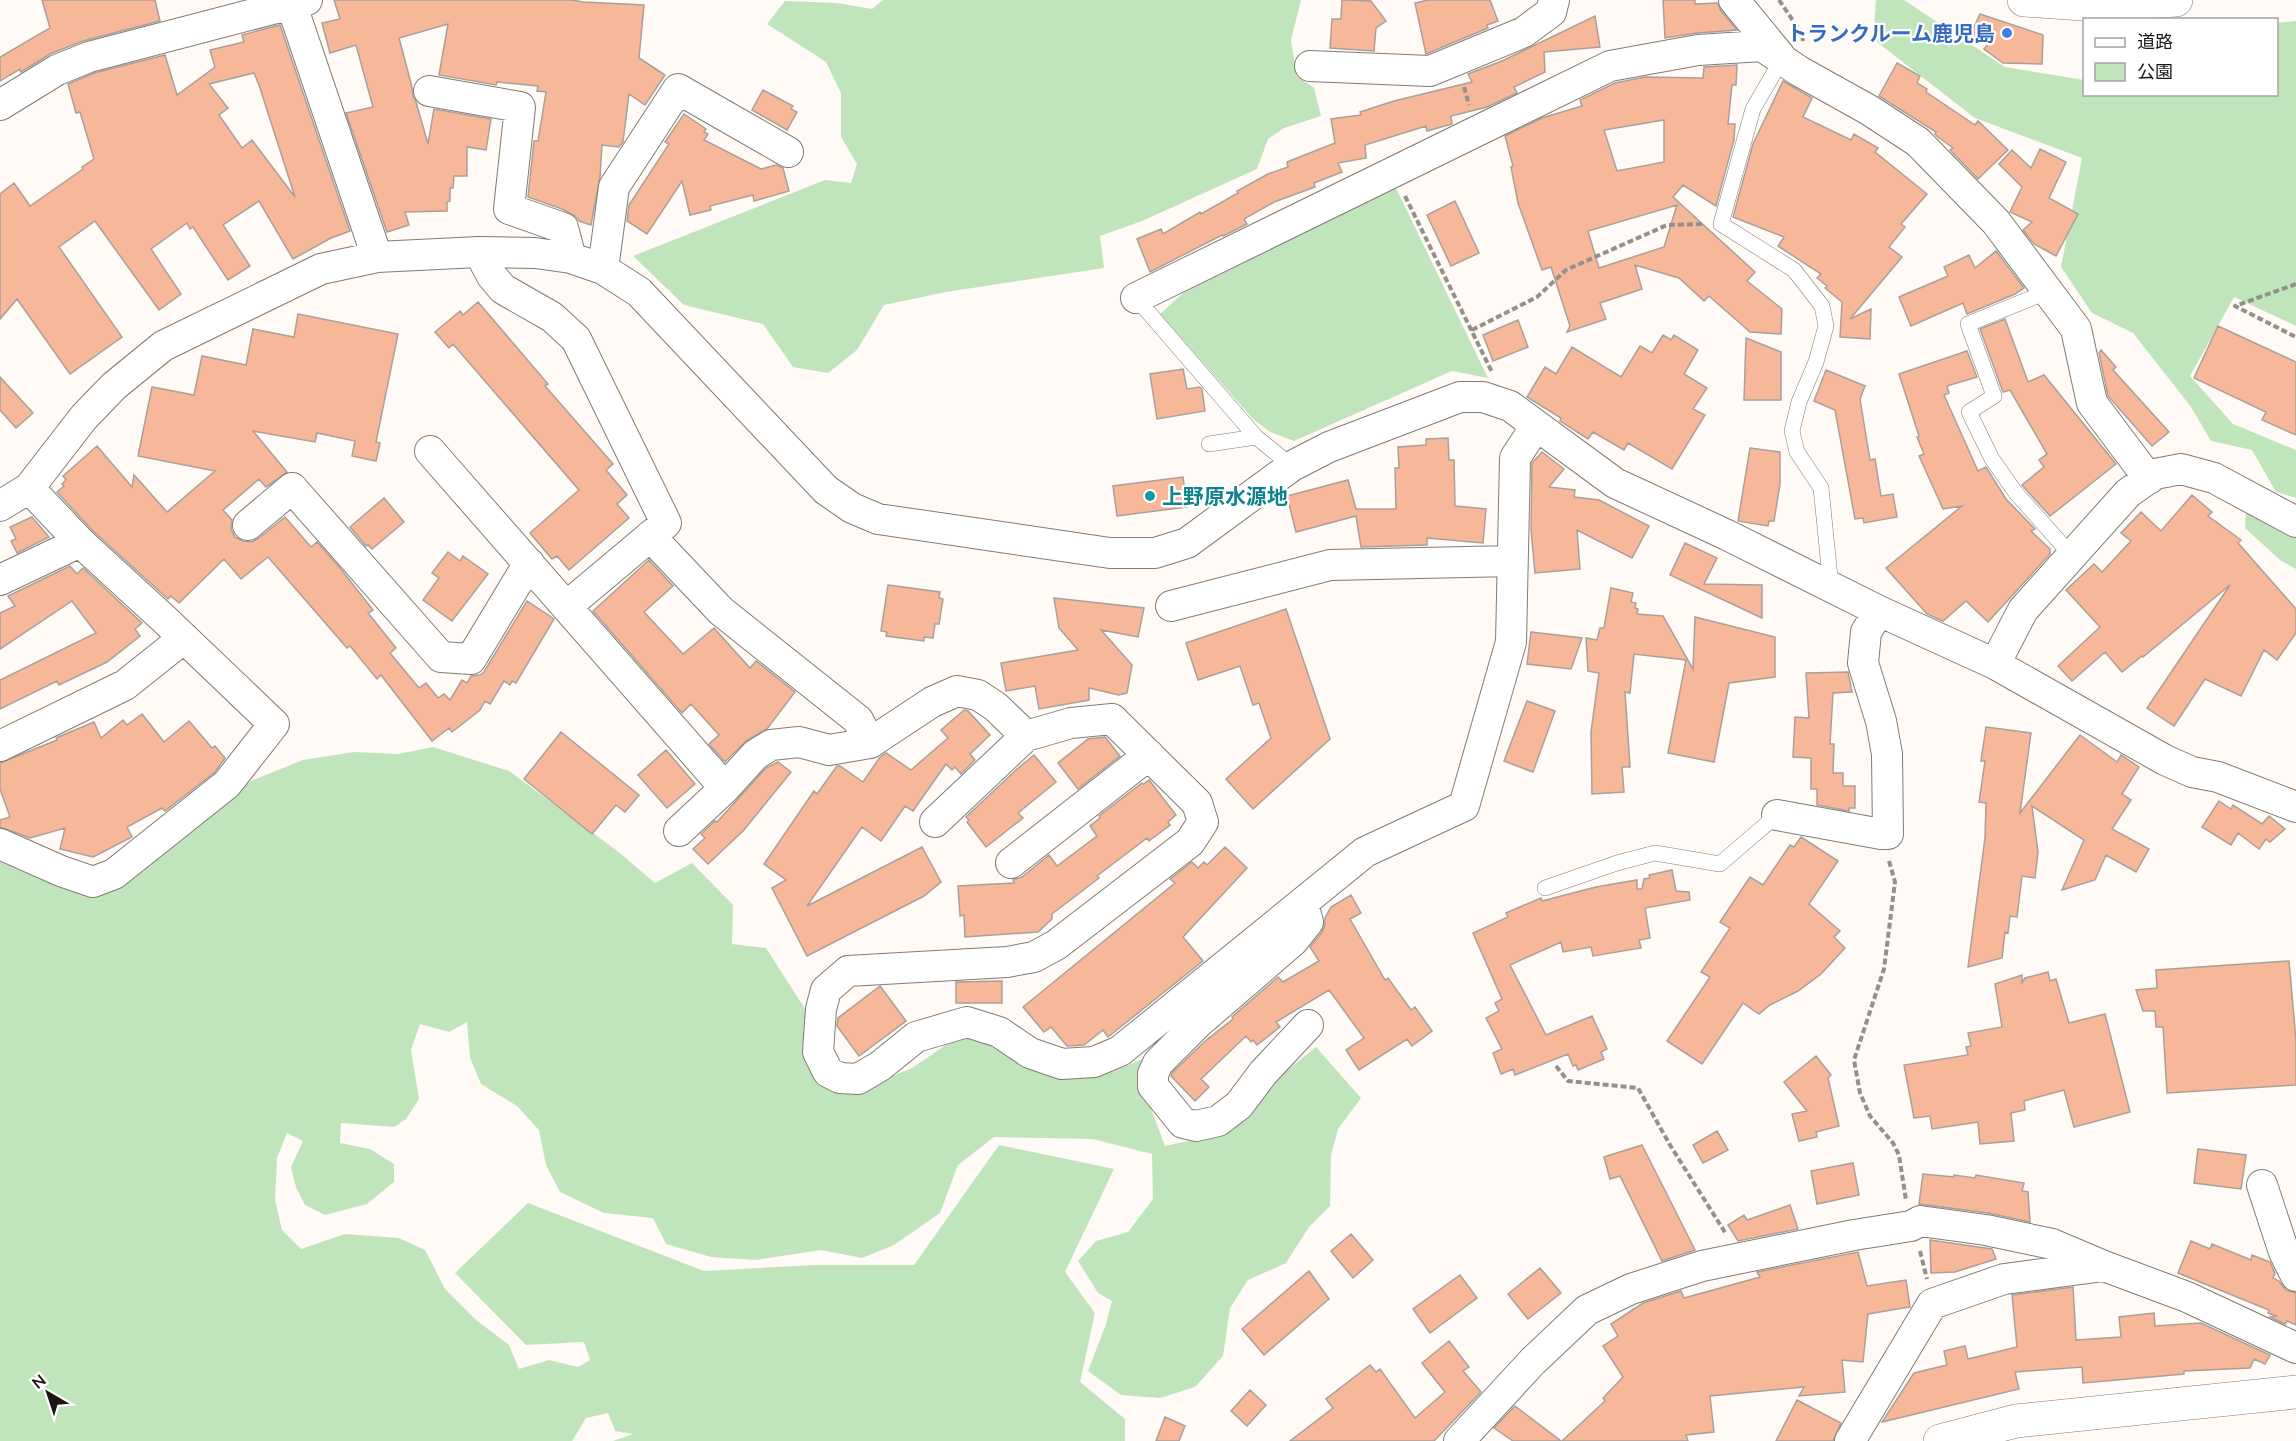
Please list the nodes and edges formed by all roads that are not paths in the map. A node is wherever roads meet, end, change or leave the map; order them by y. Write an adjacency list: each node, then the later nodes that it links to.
1 (1554, 0): 7 (street)
2 (1734, 0): 6 (street)
3 (2024, 0): 4 (street)
4 (2176, 0)
5 (296, 1): 9 (street); 12 (street)
6 (1782, 59): 15 (street); 16 (street); 33 (lane)
7 (1310, 66)
8 (429, 92): 13 (street)
9 (0, 105)
10 (788, 152): 14 (street)
11 (478, 252): 12 (street); 13 (street); 27 (street)
12 (377, 257): 23 (street)
13 (571, 258): 14 (street)
14 (603, 269): 21 (street)
15 (2049, 291): 22 (street); 29 (lane)
16 (1136, 298): 18 (lane)
17 (1536, 426): 21 (street); 30 (street); 33 (street)
18 (1257, 437): 19 (lane); 21 (lane)
19 (1209, 444)
20 (430, 451): 31 (street)
21 (1292, 466)
22 (2149, 479): 25 (street); 29 (street)
23 (29, 488): 24 (street); 28 (street)
24 (0, 507)
25 (2296, 522)
26 (248, 525): 31 (street)
27 (650, 536): 34 (street); 40 (street)
28 (80, 542): 32 (street); 37 (street)
29 (2072, 556): 38 (street)
30 (1512, 561): 35 (street); 51 (street)
31 (529, 563): 34 (street)
32 (0, 580)
33 (1832, 587): 36 (street)
34 (567, 606): 43 (street)
35 (1171, 606)
36 (1879, 611): 38 (street); 45 (street)
37 (184, 638): 41 (street); 48 (street)
38 (1995, 664): 44 (street)
39 (1026, 736): 40 (street); 42 (street); 46 (street)
40 (870, 743): 43 (street)
41 (0, 746)
42 (1149, 755): 49 (street); 51 (street)
43 (725, 788): 47 (street)
44 (2296, 807)
45 (1777, 815): 50 (lane)
46 (935, 822)
47 (679, 831)
48 (0, 844)
49 (1011, 863)
50 (1545, 888)
51 (1303, 903): 52 (street)
52 (1308, 1025)
53 (2262, 1185): 55 (street)
54 (2104, 1266): 56 (street); 58 (street); 59 (street)
55 (2296, 1276)
56 (2296, 1348)
57 (2296, 1392): 60 (street)
58 (1460, 1441)
59 (1850, 1441)
60 (1940, 1441)

